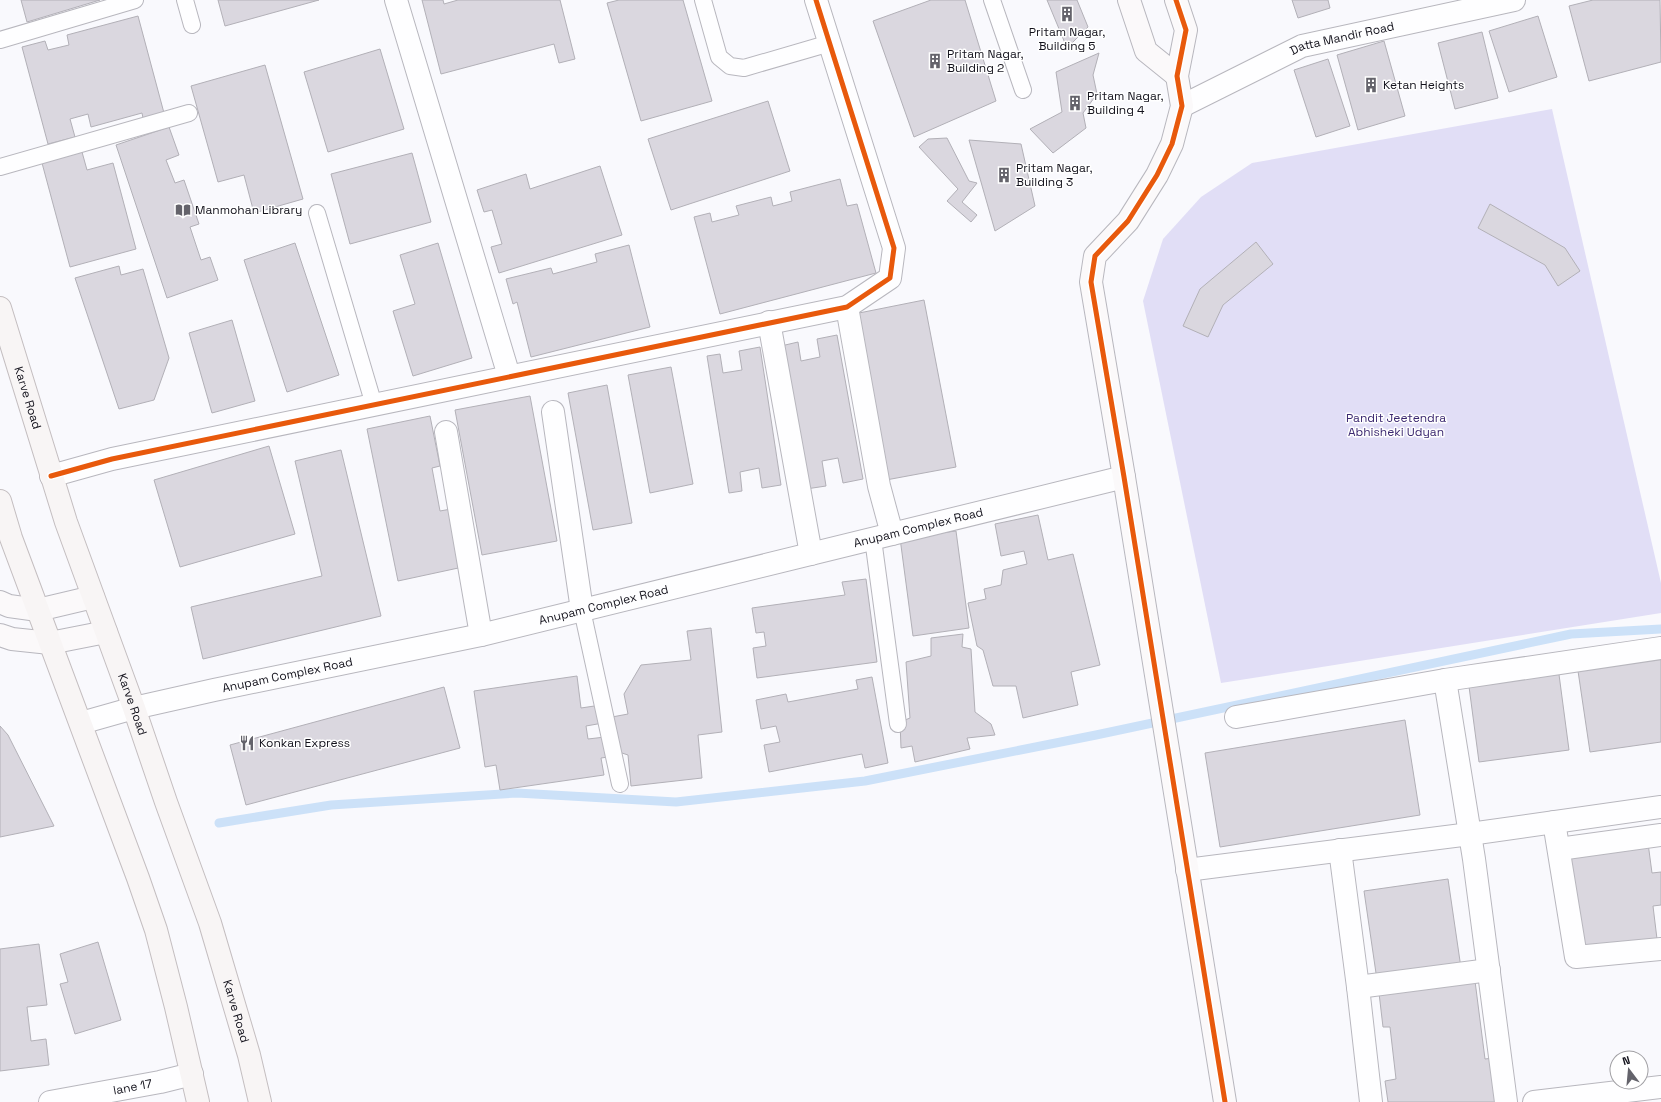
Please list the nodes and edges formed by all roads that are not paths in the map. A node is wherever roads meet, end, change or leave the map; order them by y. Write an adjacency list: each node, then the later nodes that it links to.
1 (135, 0): 11 (lane)
2 (184, 0): 10 (lane)
3 (396, 0): 22 (street)
4 (702, 0): 12 (lane)
5 (816, 0): 12 (street)
6 (992, 0): 14 (lane)
7 (1129, 0): 13 (street)
8 (1176, 0): 13 (street)
9 (1514, 0): 15 (street, Datta Mandir Road)
10 (192, 25)
11 (0, 40)
12 (830, 43): 19 (street)
13 (1177, 76): 15 (street)
14 (1023, 90)
15 (1182, 106): 27 (street)
16 (189, 113): 17 (lane)
17 (0, 167)
18 (317, 213): 23 (lane)
19 (847, 307): 21 (street); 29 (street)
20 (0, 308): 26 (main road, Karve Road)
21 (769, 322): 22 (street); 30 (street)
22 (509, 376): 23 (street)
23 (374, 405): 26 (street)
24 (553, 412): 34 (street)
25 (446, 432): 37 (street)
26 (52, 476): 31 (main road, Karve Road)
27 (1124, 477): 29 (street, Anupam Complex Road); 52 (street)
28 (0, 501): 33 (main road)
29 (883, 536): 30 (street, Anupam Complex Road); 44 (lane)
30 (811, 554): 34 (street, Anupam Complex Road)
31 (93, 597): 33 (street); 35 (main road, Karve Road)
32 (0, 602): 33 (street)
33 (38, 610): 38 (main road)
34 (582, 610): 37 (street, Anupam Complex Road); 45 (lane)
35 (106, 632): 38 (street); 41 (main road, Karve Road)
36 (0, 635): 38 (street)
37 (481, 635): 41 (street, Anupam Complex Road)
38 (50, 643): 43 (main road)
39 (1661, 648): 40 (street)
40 (1445, 680): 42 (street); 48 (street)
41 (134, 708): 43 (street, Anupam Complex Road); 60 (main road, Karve Road)
42 (1236, 716)
43 (81, 723): 56 (main road)
44 (898, 724)
45 (620, 784)
46 (1661, 806): 47 (street)
47 (1554, 822): 48 (street); 50 (street)
48 (1470, 834): 51 (street); 54 (street)
49 (1661, 835): 50 (street)
50 (1559, 849): 53 (street)
51 (1340, 850): 52 (street); 55 (street)
52 (1187, 870): 61 (street)
53 (1661, 949)
54 (1488, 970): 55 (street); 63 (street)
55 (1358, 987): 62 (street)
56 (192, 1074): 58 (street, lane 17); 59 (main road)
57 (1661, 1087): 64 (street)
58 (50, 1102)
59 (198, 1102)
60 (260, 1102)
61 (1225, 1102)
62 (1371, 1102)
63 (1506, 1102)
64 (1534, 1102)

